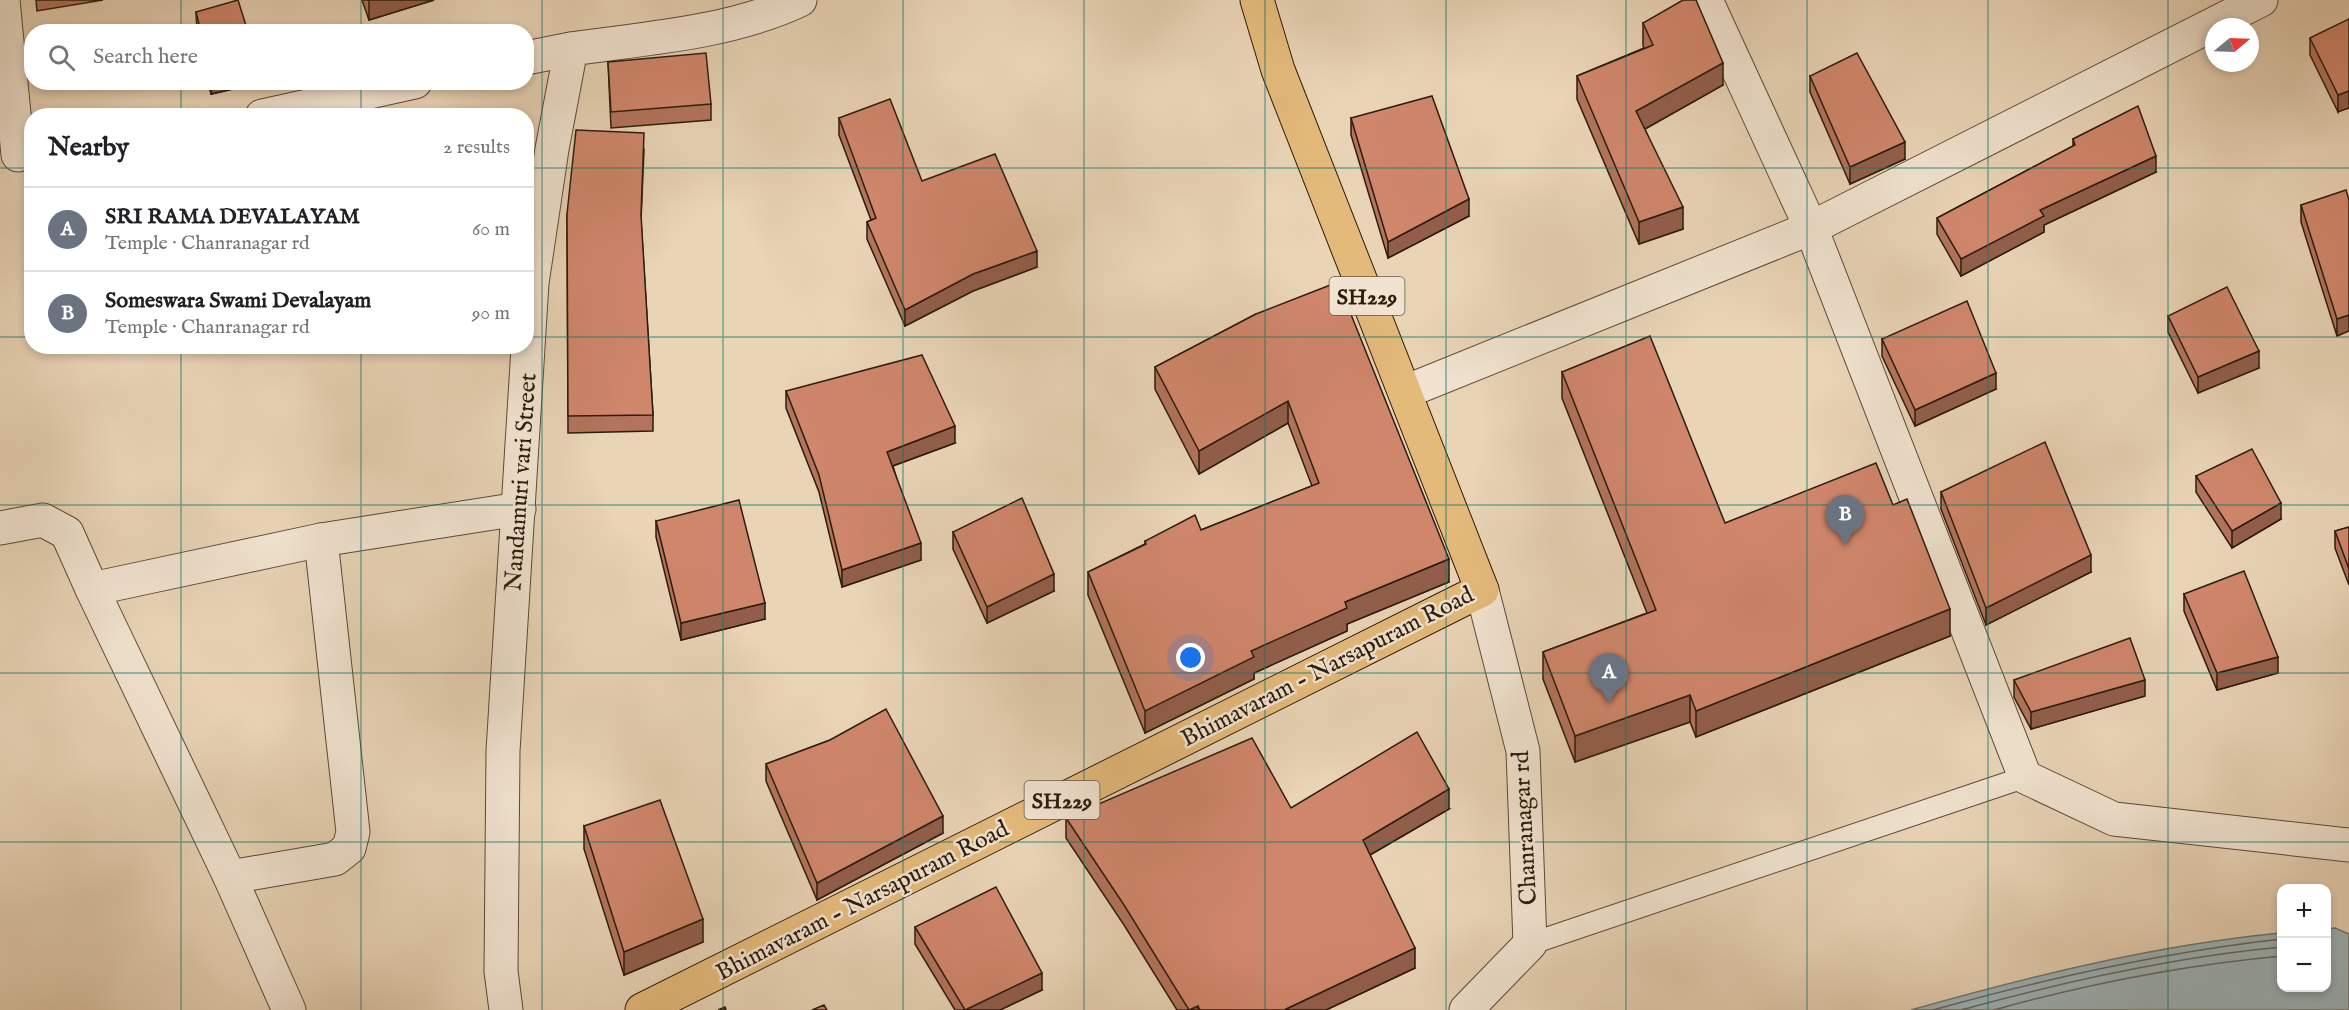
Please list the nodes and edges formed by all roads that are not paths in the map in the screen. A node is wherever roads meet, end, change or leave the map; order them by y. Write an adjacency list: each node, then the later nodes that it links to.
1 (3, 0): 10 (street)
2 (800, 0): 6 (street)
3 (1257, 0): 14 (main road, Bhimavaram - Narsapuram Road / SH229)
4 (1706, 0): 11 (street)
5 (2261, 0): 11 (street)
6 (572, 49): 7 (street); 12 (street, Nandamuri vari Street)
7 (534, 56)
8 (379, 90): 9 (street)
9 (298, 108)
10 (17, 156)
11 (1811, 228): 14 (street); 20 (street)
12 (534, 270)
13 (528, 354): 15 (street, Nandamuri vari Street)
14 (1405, 392): 19 (main road, Bhimavaram - Narsapuram Road / SH229)
15 (519, 509): 17 (street); 25 (street, Nandamuri vari Street)
16 (0, 528): 18 (street)
17 (321, 540): 18 (street); 22 (street)
18 (92, 589): 22 (street)
19 (1482, 590): 23 (street, Chanranagar rd); 26 (main road, Bhimavaram - Narsapuram Road / SH229)
20 (2025, 777): 21 (street); 23 (lane)
21 (2349, 845)
22 (230, 878): 24 (street)
23 (1530, 944): 27 (street)
24 (289, 1010)
25 (506, 1010)
26 (642, 1010)
27 (1467, 1010)

